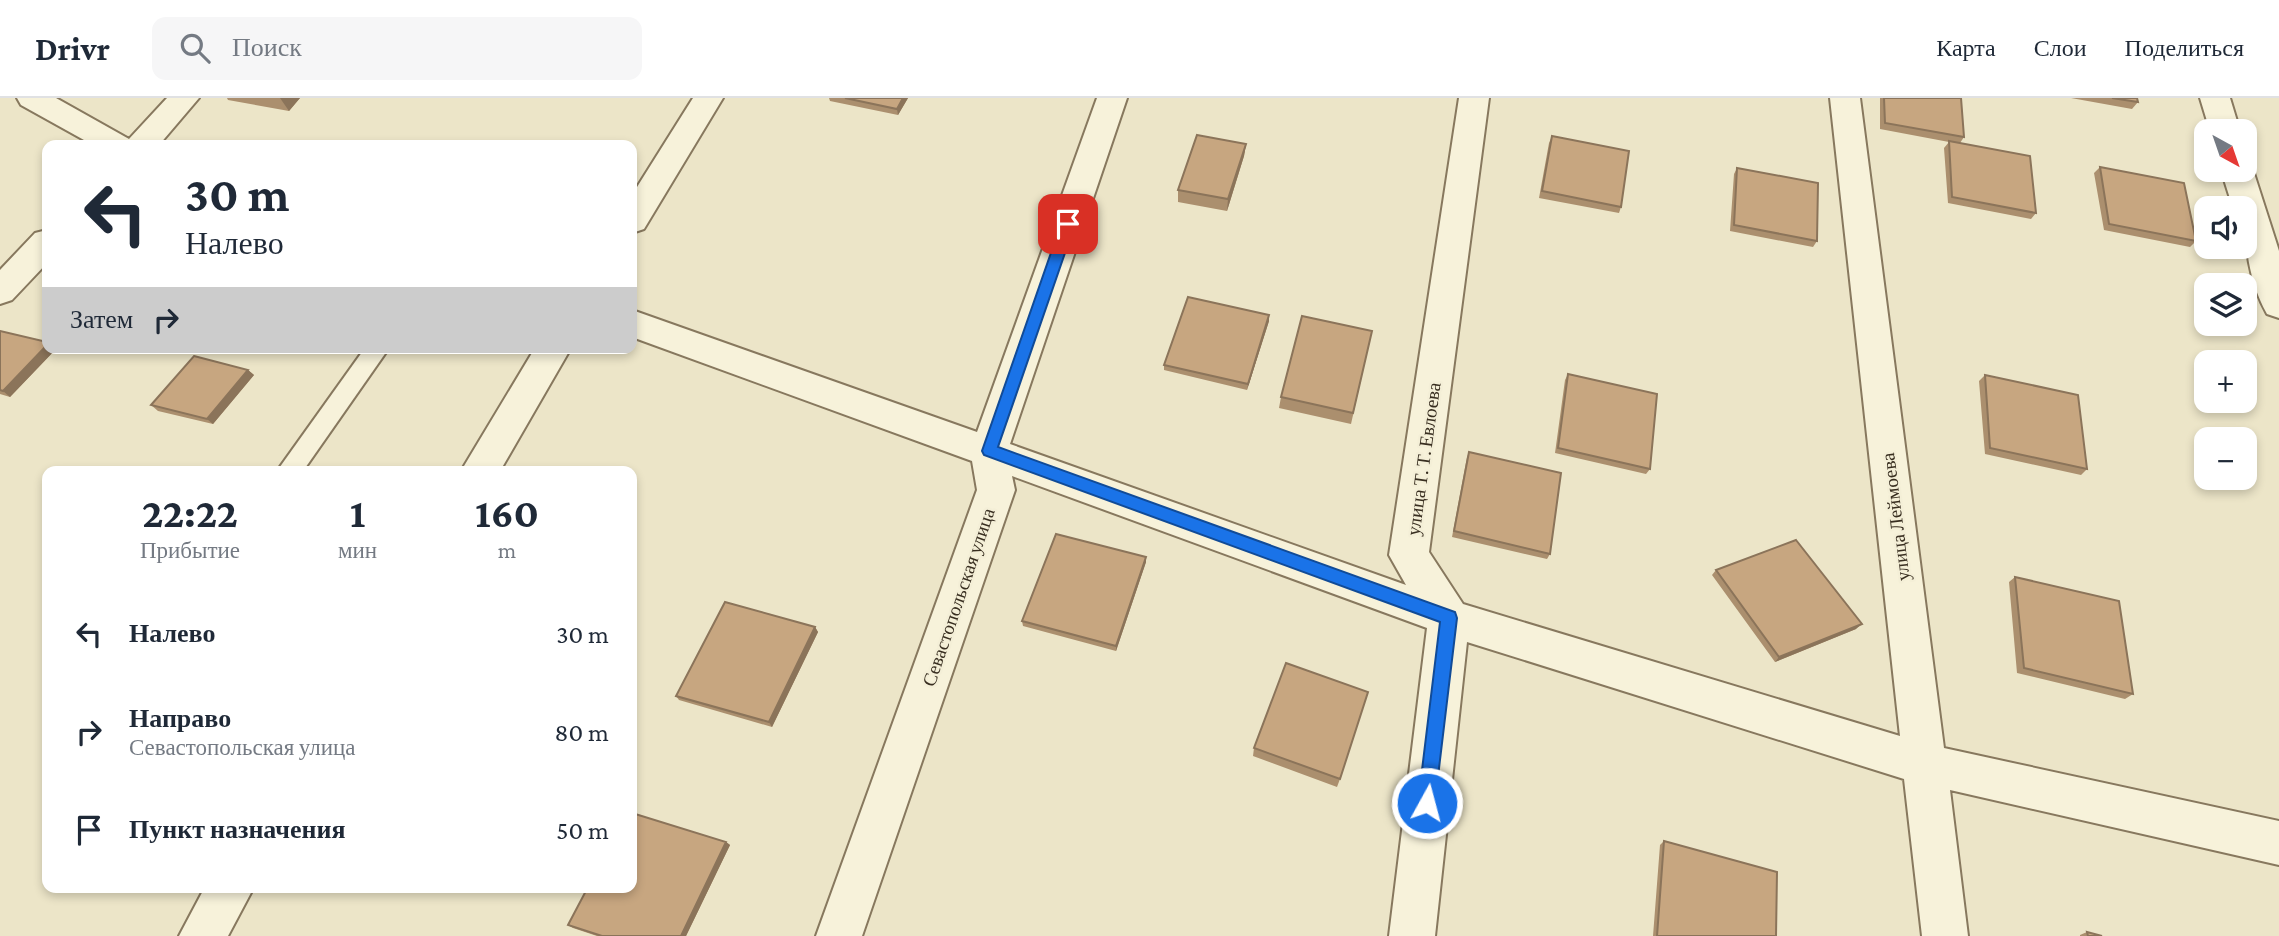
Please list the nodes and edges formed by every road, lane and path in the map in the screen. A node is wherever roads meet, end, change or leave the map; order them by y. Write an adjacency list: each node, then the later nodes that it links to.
1 (32, 98): 9 (street)
2 (184, 98): 10 (street)
3 (708, 98): 12 (street)
4 (1112, 98): 19 (street, Севастопольская улица)
5 (1474, 98): 22 (street, улица Т. Т. Евлоева)
6 (1845, 98): 23 (street, улица Леймоева)
7 (2215, 98): 8 (street)
8 (2221, 119)
9 (108, 140)
10 (146, 140)
11 (2241, 182): 15 (street)
12 (637, 213)
13 (42, 247): 14 (street)
14 (0, 291)
15 (2279, 305)
16 (637, 325): 19 (street)
17 (374, 354): 20 (lane)
18 (550, 354): 21 (street)
19 (989, 451): 22 (street); 27 (street, Севастопольская улица)
20 (293, 466)
21 (483, 466)
22 (1449, 618): 23 (street); 28 (street)
23 (1924, 764): 24 (street); 29 (street, улица Леймоева)
24 (2279, 843)
25 (227, 893): 26 (street)
26 (202, 936)
27 (839, 936)
28 (1412, 936)
29 (1945, 936)

